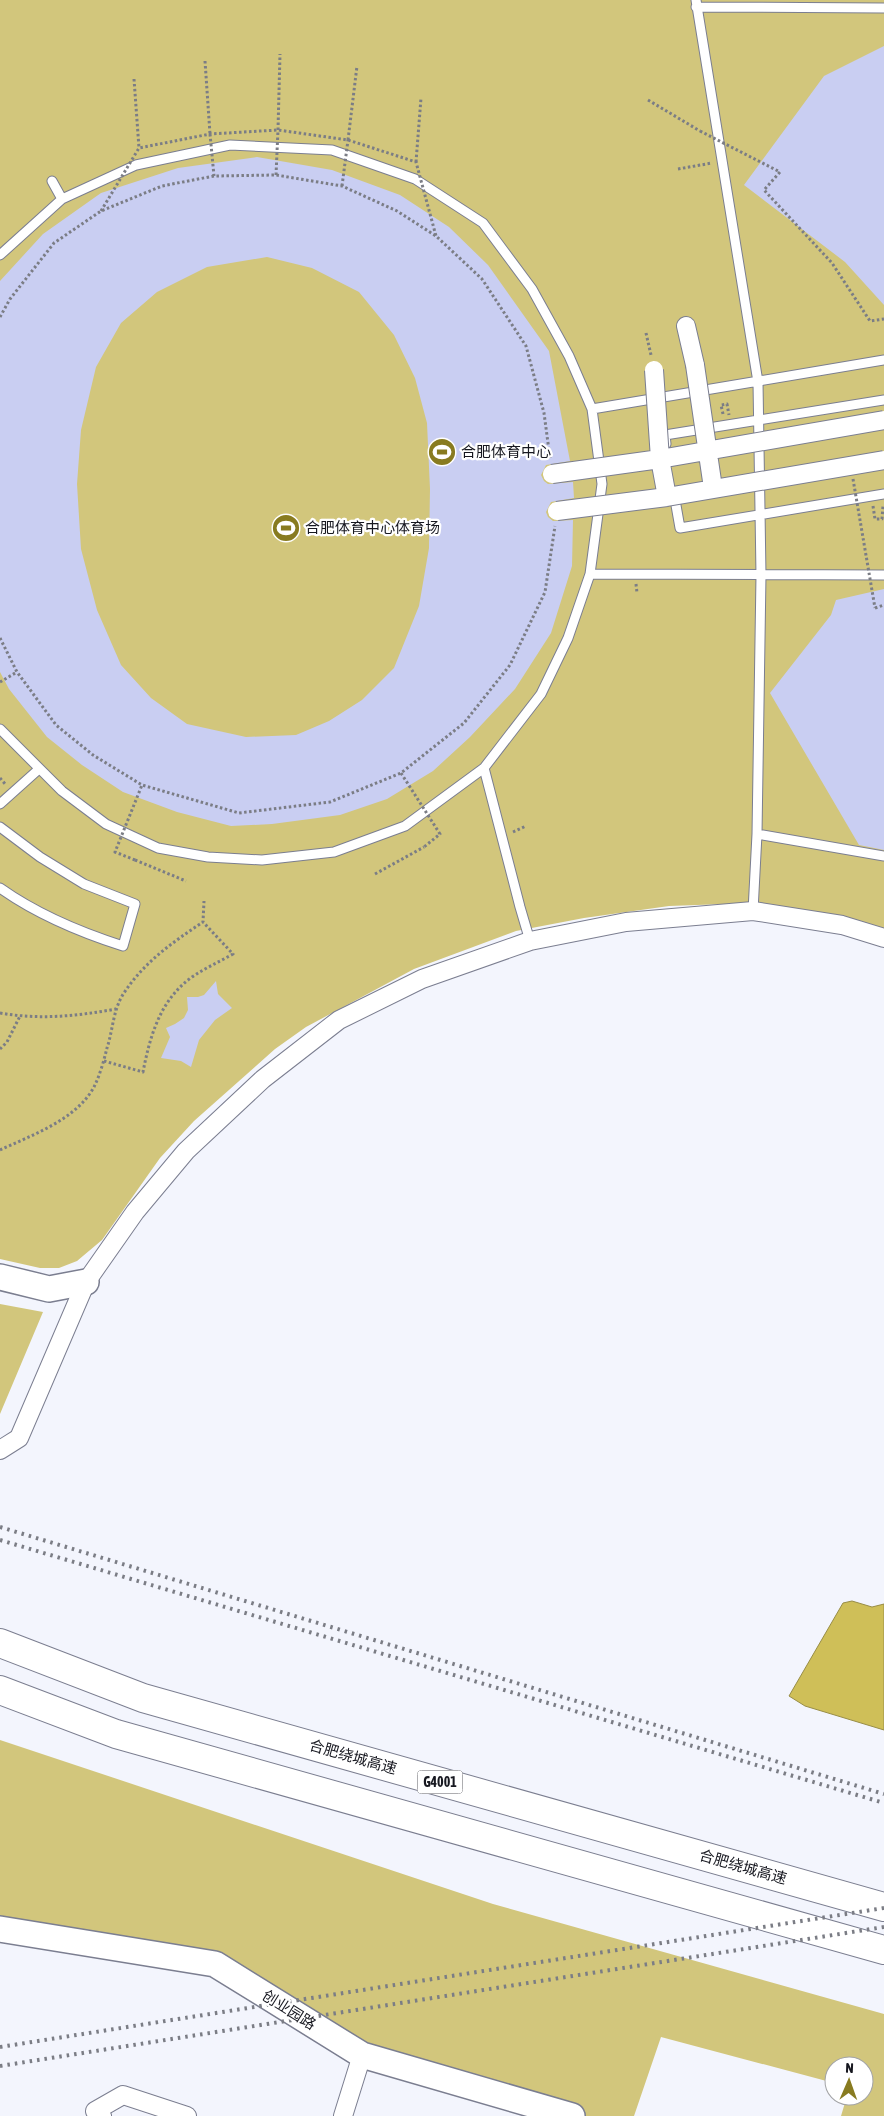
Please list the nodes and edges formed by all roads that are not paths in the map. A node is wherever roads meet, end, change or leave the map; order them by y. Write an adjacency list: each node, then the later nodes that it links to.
1 (696, 3): 2 (lane); 9 (lane)
2 (884, 8)
3 (52, 181): 4 (lane)
4 (62, 199): 5 (lane); 11 (lane)
5 (0, 255)
6 (686, 326): 14 (street, bridge)
7 (884, 360): 9 (lane)
8 (654, 370): 15 (street, bridge)
9 (758, 382): 11 (lane); 12 (lane)
10 (884, 400): 12 (lane)
11 (592, 409): 23 (lane)
12 (758, 420): 22 (lane); 22 (lane)
13 (884, 420): 14 (street, bridge)
14 (708, 450): 15 (street, bridge); 18 (street, bridge)
15 (660, 459): 17 (street, bridge); 20 (street, bridge)
16 (884, 460): 18 (street, bridge)
17 (552, 474)
18 (713, 488): 20 (street, bridge)
19 (884, 494): 22 (lane)
20 (667, 497): 21 (street, bridge)
21 (557, 511)
22 (760, 516): 24 (lane)
23 (590, 574): 24 (lane); 27 (lane)
24 (760, 575): 25 (lane); 31 (lane)
25 (884, 575)
26 (0, 729): 28 (lane)
27 (484, 768): 28 (lane); 36 (lane)
28 (39, 769): 29 (lane)
29 (0, 804)
30 (1, 832): 33 (lane)
31 (757, 834): 32 (lane); 34 (lane)
32 (884, 856)
33 (0, 888)
34 (753, 911): 35 (street); 36 (street)
35 (884, 938)
36 (530, 942): 38 (street)
37 (0, 1277): 38 (street)
38 (86, 1282): 39 (street)
39 (0, 1450)
40 (0, 1643): 42 (highway, 合肥绕城高速 / G4001)
41 (0, 1690): 44 (highway)
42 (884, 1907)
43 (0, 1929): 45 (street, 创业园路)
44 (884, 1950)
45 (362, 2055): 48 (street); 49 (street, 创业园路)
46 (102, 2116): 47 (street)
47 (187, 2116)
48 (343, 2116)
49 (572, 2116)

